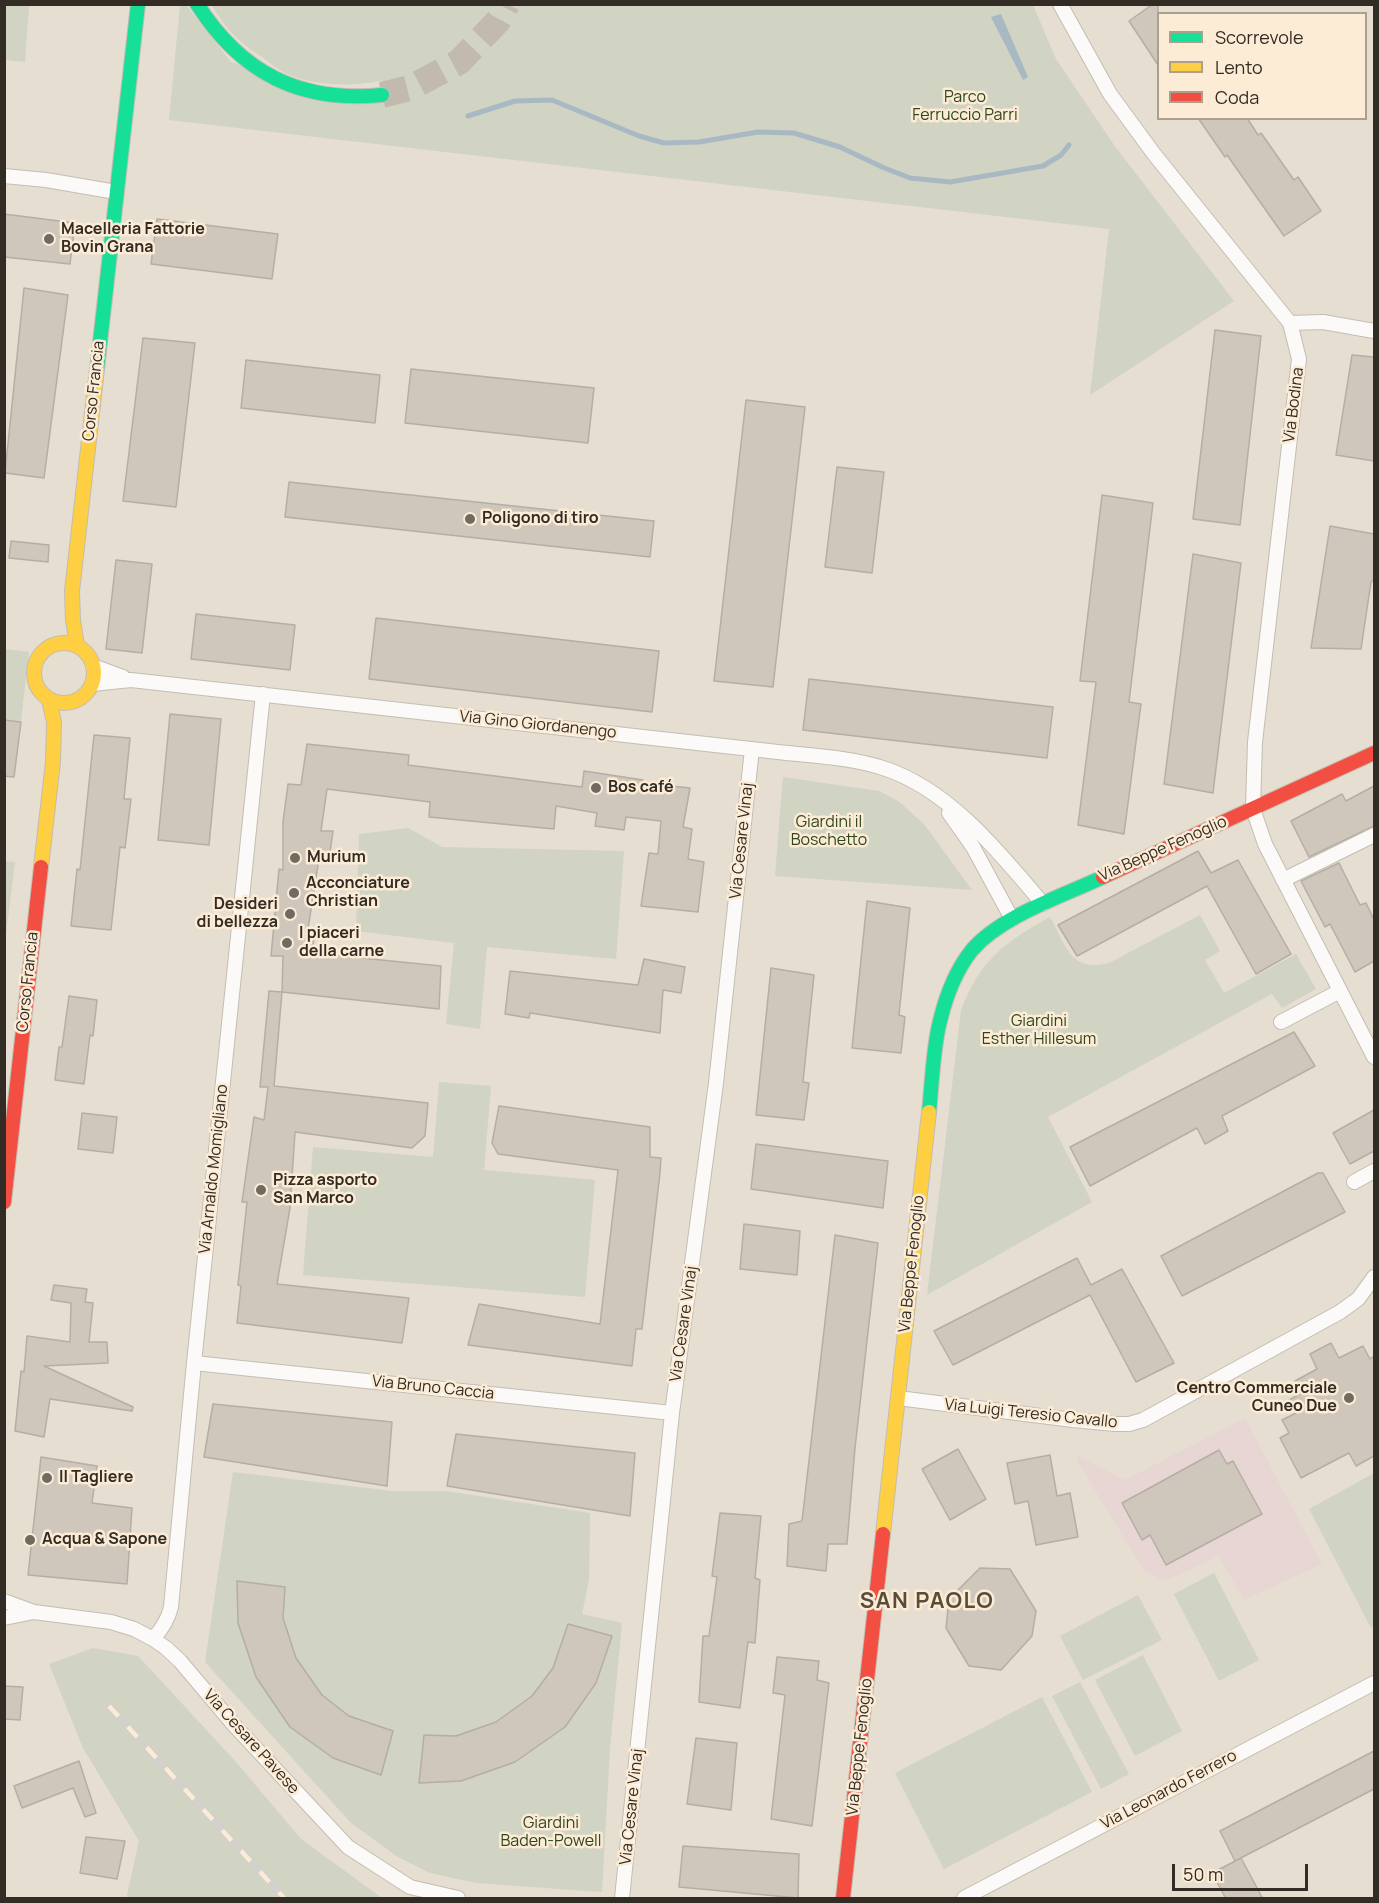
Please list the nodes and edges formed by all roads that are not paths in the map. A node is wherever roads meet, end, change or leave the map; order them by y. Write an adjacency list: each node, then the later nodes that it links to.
1 (138, 4): 6 (main road, Corso Francia)
2 (197, 4): 4 (main road)
3 (1060, 4): 7 (street, Via Bodina)
4 (382, 95)
5 (4, 176): 6 (street)
6 (116, 192): 9 (main road, Corso Francia)
7 (1290, 323): 8 (street); 22 (street, Via Bodina)
8 (1374, 331)
9 (72, 591): 10 (main road, Corso Francia); 11 (main road, Corso Francia)
10 (53, 646): 11 (main road); 16 (main road)
11 (77, 646): 12 (main road)
12 (93, 666): 13 (street, Via Gino Giordanengo); 14 (main road)
13 (131, 680): 14 (street, Via Gino Giordanengo); 15 (street, Via Gino Giordanengo)
14 (92, 684): 17 (main road)
15 (263, 694): 18 (street, Via Gino Giordanengo); 34 (street, Via Arnaldo Momigliano)
16 (50, 700): 17 (main road); 20 (main road, Corso Francia)
17 (73, 702): 20 (main road, Corso Francia)
18 (752, 749): 21 (street, Via Gino Giordanengo); 36 (street, Via Cesare Vinaj)
19 (1374, 753): 22 (main road, Via Beppe Fenoglio)
20 (53, 762): 32 (main road, Corso Francia)
21 (937, 796): 25 (street, Via Gino Giordanengo); 26 (street, Via Gino Giordanengo)
22 (1253, 809): 24 (street); 25 (main road, Via Beppe Fenoglio)
23 (1374, 835): 24 (street)
24 (1283, 880): 27 (street)
25 (1043, 904): 26 (main road, Via Beppe Fenoglio)
26 (1012, 919): 35 (main road, Via Beppe Fenoglio)
27 (1340, 991): 28 (street); 29 (street)
28 (1281, 1022)
29 (1374, 1057)
30 (1374, 1171): 31 (street)
31 (1354, 1182)
32 (4, 1202)
33 (1374, 1277): 35 (street, Via Luigi Teresio Cavallo)
34 (194, 1363): 36 (street, Via Bruno Caccia); 40 (street, Via Arnaldo Momigliano)
35 (898, 1398): 44 (main road, Via Beppe Fenoglio)
36 (672, 1413): 43 (street, Via Cesare Vinaj)
37 (4, 1601): 38 (street, Via Cesare Pavese)
38 (34, 1612): 39 (street, Via Cesare Pavese); 40 (street, Via Cesare Pavese)
39 (4, 1618)
40 (153, 1639): 42 (street, Via Cesare Pavese)
41 (1374, 1683): 45 (street, Via Leonardo Ferrero)
42 (459, 1899)
43 (622, 1899)
44 (843, 1899)
45 (964, 1899)

